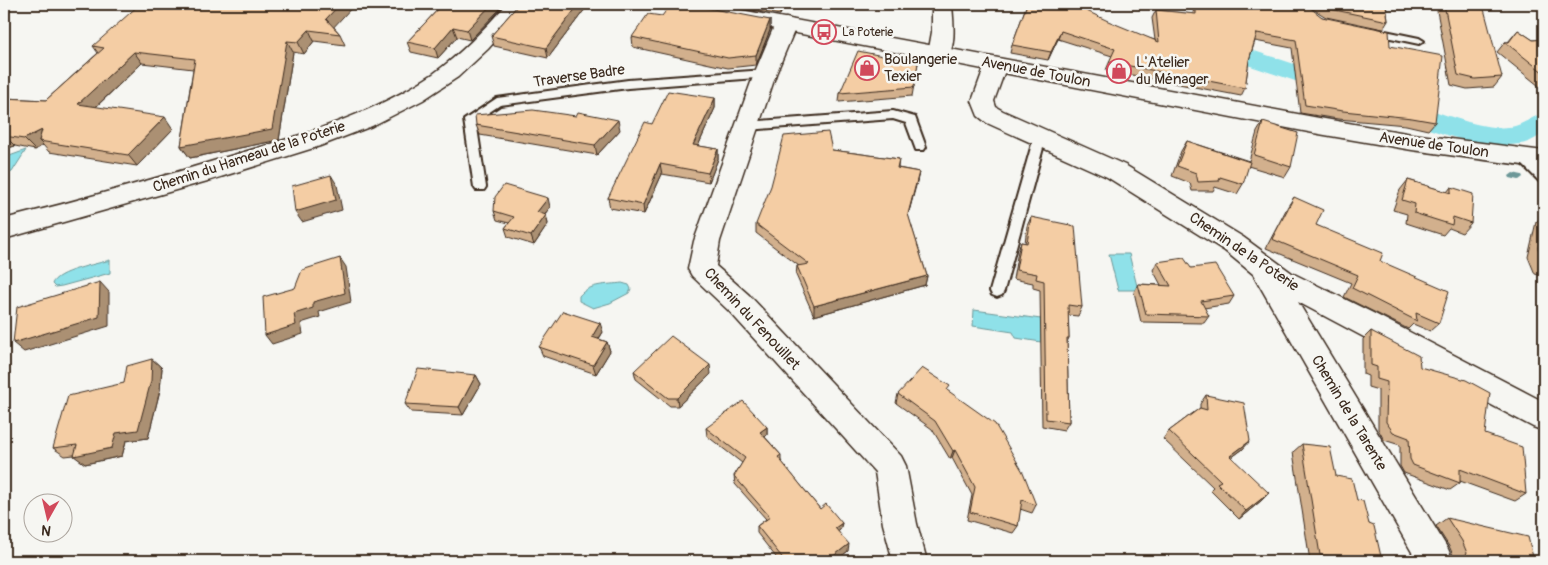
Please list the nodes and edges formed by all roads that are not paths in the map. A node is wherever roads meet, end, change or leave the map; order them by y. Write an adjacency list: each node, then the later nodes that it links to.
1 (518, 4): 16 (street, Chemin du Hameau de la Poterie)
2 (677, 4): 4 (street, Avenue de Toulon)
3 (942, 4): 7 (street)
4 (786, 24): 7 (street, Avenue de Toulon); 9 (street, Chemin du Fenouillet)
5 (1361, 29): 6 (lane)
6 (1419, 41)
7 (939, 54): 8 (street, Avenue de Toulon)
8 (996, 65): 11 (street, Chemin de la Poterie); 13 (street, Avenue de Toulon)
9 (765, 74): 10 (street, Chemin du Fenouillet); 15 (lane, Traverse Badre)
10 (747, 126): 12 (lane); 20 (street, Chemin du Fenouillet)
11 (1040, 137): 17 (street, Chemin de la Poterie); 18 (lane)
12 (920, 147)
13 (1533, 158): 14 (lane)
14 (1544, 179)
15 (480, 187)
16 (4, 229)
17 (1262, 265): 19 (street, Chemin de la Poterie); 21 (street, Chemin de la Tarente)
18 (997, 291)
19 (1544, 417)
20 (910, 561)
21 (1436, 561)

